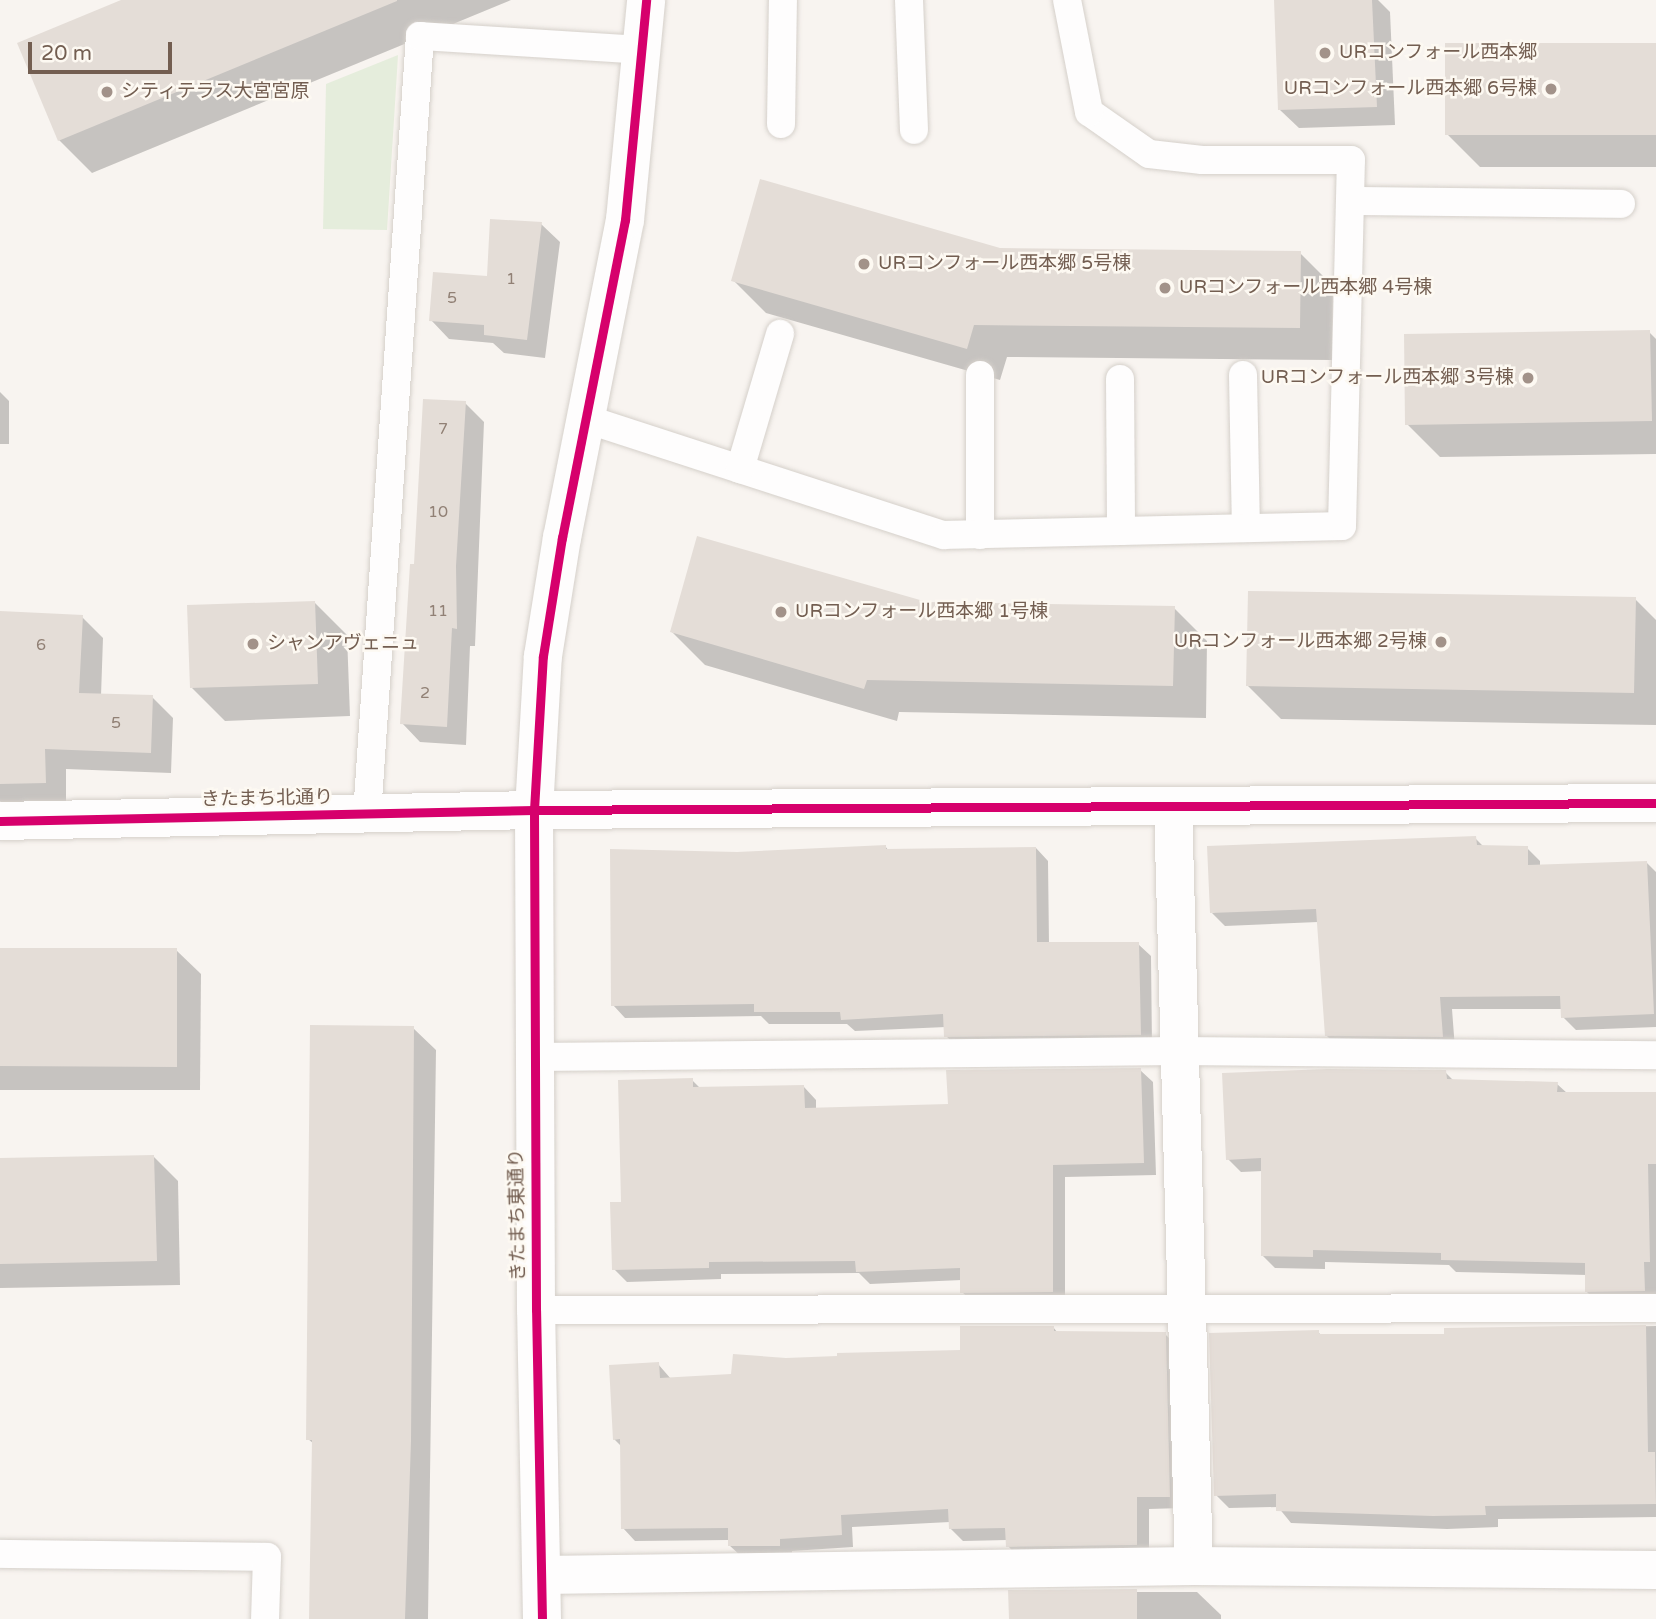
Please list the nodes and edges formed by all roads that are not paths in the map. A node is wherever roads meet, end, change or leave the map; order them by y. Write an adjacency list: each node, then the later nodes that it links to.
1 (646, 0): 5 (street, きたまち東通り)
2 (783, 0): 6 (lane)
3 (909, 0): 7 (lane)
4 (1067, 0): 8 (lane)
5 (643, 50): 14 (street, きたまち東通り); 22 (lane)
6 (781, 124)
7 (914, 130)
8 (1350, 201): 9 (lane); 16 (lane)
9 (1621, 204)
10 (780, 334): 15 (lane)
11 (980, 375): 18 (lane)
12 (1243, 375): 16 (lane)
13 (1120, 379): 17 (lane)
14 (586, 419): 15 (lane); 21 (street, きたまち東通り)
15 (740, 469): 18 (lane)
16 (1246, 528): 17 (lane)
17 (1121, 531): 18 (lane)
18 (980, 534)
19 (1656, 803): 20 (street, きたまち北通り)
20 (1173, 806): 21 (street, きたまち北通り); 24 (street)
21 (534, 810): 22 (street, きたまち北通り); 26 (street, きたまち東通り)
22 (367, 815): 23 (street, きたまち北通り)
23 (0, 821)
24 (1180, 1051): 25 (lane); 26 (lane); 27 (street)
25 (1656, 1055)
26 (534, 1057): 29 (street, きたまち東通り)
27 (1187, 1307): 28 (lane); 29 (lane); 31 (street)
28 (1656, 1308)
29 (536, 1310): 33 (street, きたまち東通り)
30 (0, 1554): 34 (lane)
31 (1194, 1566): 32 (street); 33 (street)
32 (1656, 1570)
33 (542, 1575): 35 (street, きたまち東通り)
34 (265, 1619)
35 (542, 1619)

